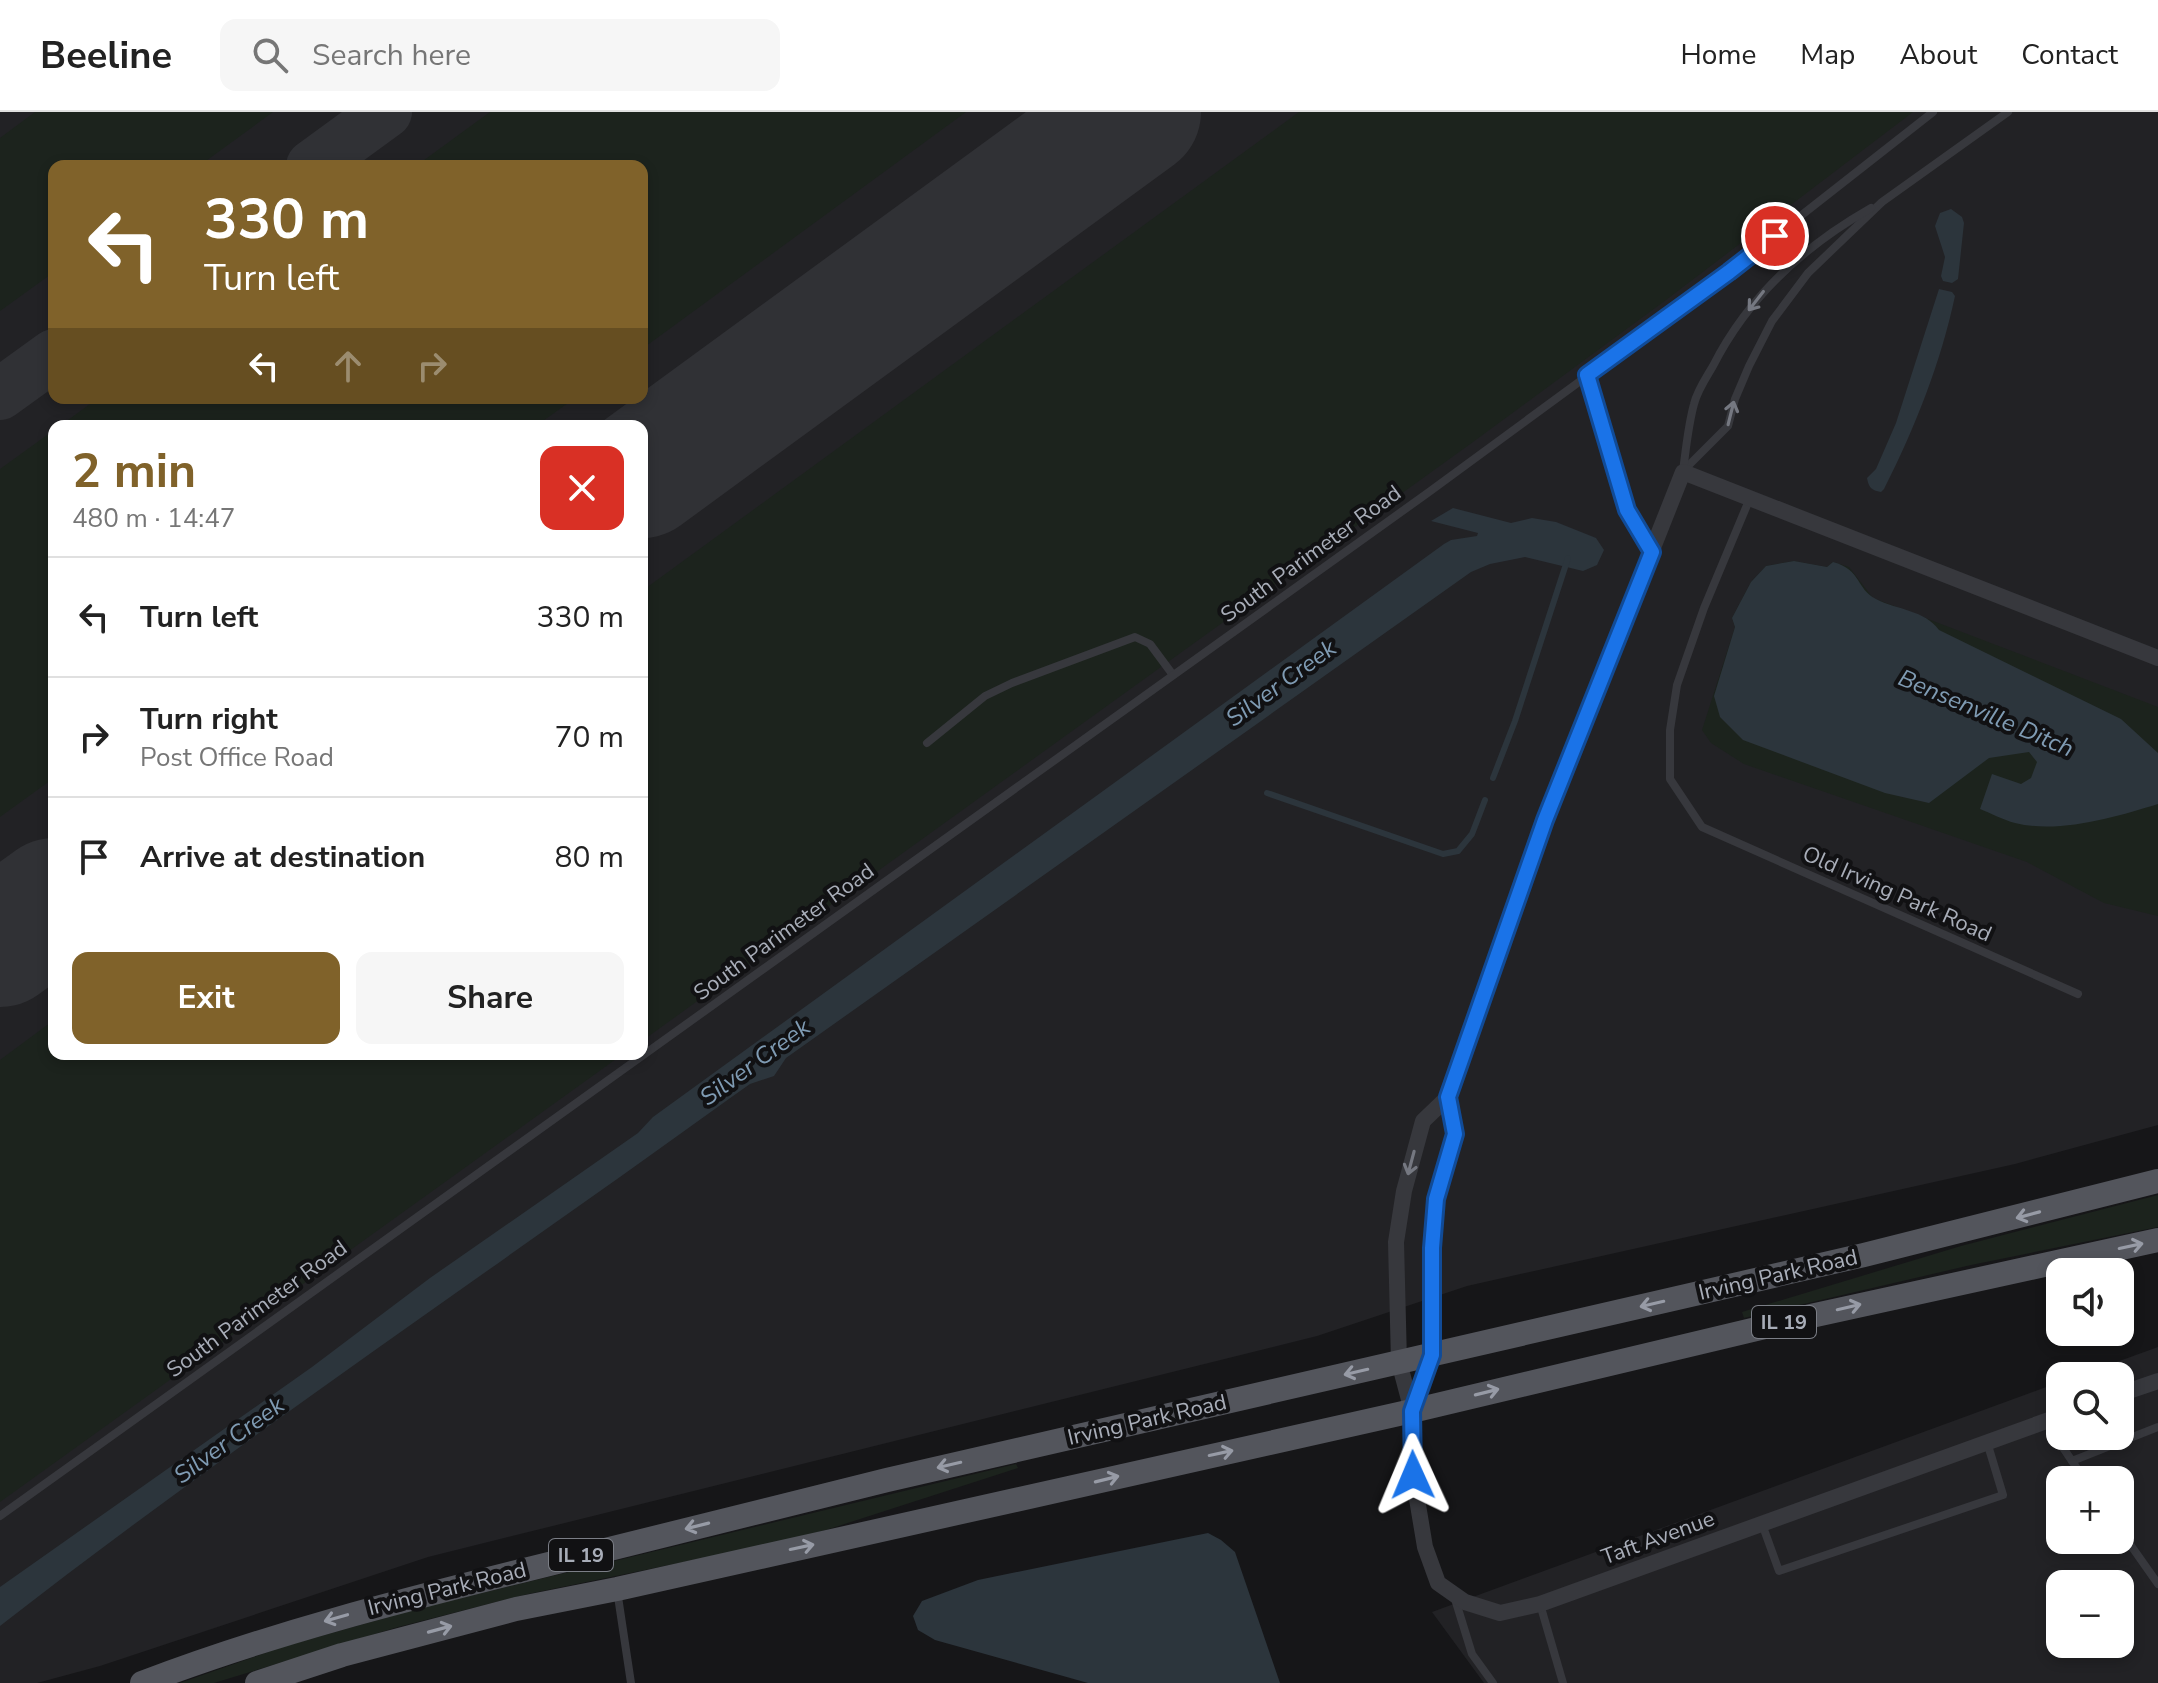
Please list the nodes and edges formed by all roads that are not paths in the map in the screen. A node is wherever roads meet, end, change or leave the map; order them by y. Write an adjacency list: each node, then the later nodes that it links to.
1 (1933, 112): 4 (lane, South Parimeter Road)
2 (2008, 112): 3 (lane, Taft Avenue)
3 (1882, 202): 5 (lane, Taft Avenue, one-way to 3); 5 (lane, one-way to 5)
4 (1587, 375): 7 (lane); 9 (lane, South Parimeter Road)
5 (1683, 472): 6 (street); 7 (street, Taft Avenue)
6 (1750, 498): 8 (street); 11 (lane, Old Irving Park Road)
7 (1652, 552): 14 (street, Taft Avenue)
8 (2158, 658)
9 (1173, 675): 10 (lane); 12 (lane, South Parimeter Road)
10 (927, 743)
11 (2078, 994)
12 (648, 1051)
13 (636, 1060): 28 (lane, South Parimeter Road)
14 (1448, 1097): 17 (street, Taft Avenue); 18 (street, Taft Avenue, one-way to 18)
15 (2158, 1181): 17 (main road, Irving Park Road / IL 19, one-way to 17)
16 (2158, 1240): 21 (main road, Irving Park Road / IL 19, one-way to 16)
17 (1432, 1355): 18 (main road, Irving Park Road / IL 19); 21 (street, Taft Avenue)
18 (1399, 1362): 21 (street, Taft Avenue); 35 (main road, Irving Park Road / IL 19, one-way to 35)
19 (2158, 1381): 20 (street)
20 (2134, 1389)
21 (1412, 1411): 32 (main road, Irving Park Road / IL 19, one-way to 21); 33 (street, Taft Avenue)
22 (2046, 1421): 24 (street, Taft Avenue)
23 (2158, 1427): 26 (lane)
24 (1987, 1442): 29 (street, Taft Avenue); 29 (lane)
25 (2067, 1450): 26 (lane)
26 (2072, 1461): 27 (lane)
27 (2075, 1466)
28 (0, 1516)
29 (1762, 1524): 34 (street, Taft Avenue)
30 (2134, 1550): 31 (lane)
31 (2158, 1584)
32 (617, 1589): 36 (main road, Irving Park Road / IL 19, one-way to 32); 37 (lane)
33 (1454, 1594): 34 (street, Taft Avenue); 38 (lane)
34 (1540, 1604): 39 (lane)
35 (142, 1683)
36 (257, 1683)
37 (631, 1683)
38 (1493, 1683)
39 (1563, 1683)

